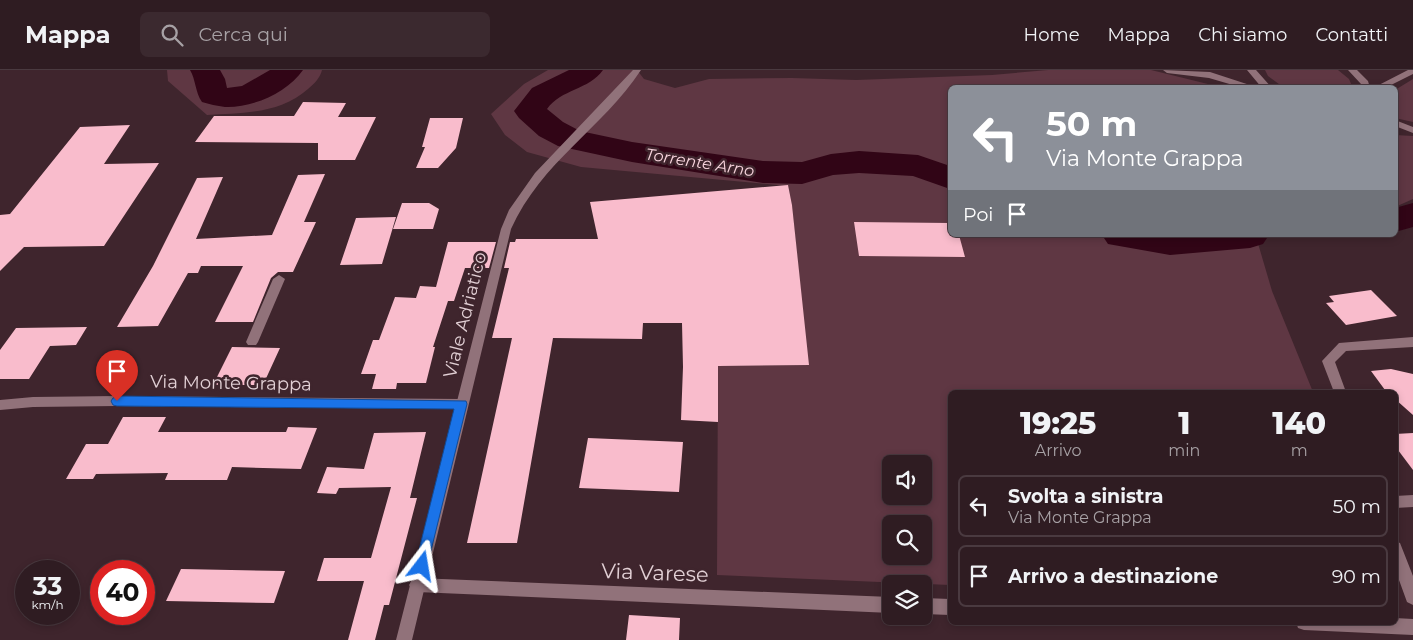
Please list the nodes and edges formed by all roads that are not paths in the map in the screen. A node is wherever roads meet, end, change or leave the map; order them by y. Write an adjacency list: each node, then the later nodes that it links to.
1 (637, 70): 17 (street, Viale Adriatico)
2 (1167, 70): 6 (street)
3 (1252, 70): 7 (street)
4 (1352, 70): 8 (street)
5 (1413, 71): 9 (street)
6 (1244, 85)
7 (1265, 85)
8 (1365, 85)
9 (1383, 85)
10 (1398, 124): 12 (street)
11 (1398, 130): 12 (street)
12 (1413, 130)
13 (279, 279): 14 (street)
14 (252, 342)
15 (1413, 342): 16 (street)
16 (1339, 390)
17 (461, 404): 18 (street, Via Monte Grappa); 22 (street, Viale Adriatico)
18 (0, 405)
19 (1413, 501): 20 (street)
20 (1398, 502)
21 (1398, 556): 23 (street)
22 (417, 584): 24 (street, Via Varese); 29 (street, Viale Adriatico)
23 (1413, 597)
24 (882, 605)
25 (932, 606): 26 (street)
26 (948, 607)
27 (1369, 625): 28 (street)
28 (1413, 627)
29 (404, 640)

